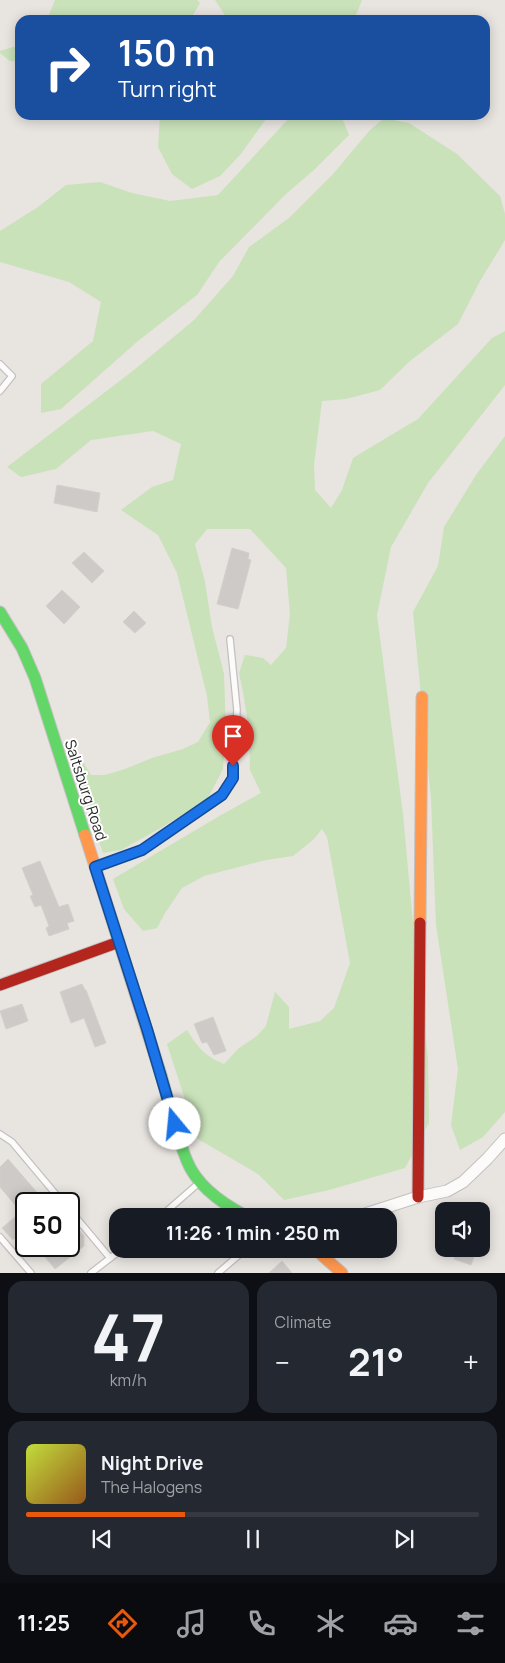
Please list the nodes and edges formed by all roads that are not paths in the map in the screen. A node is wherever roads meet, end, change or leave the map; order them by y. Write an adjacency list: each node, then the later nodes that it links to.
1 (0, 364): 2 (lane)
2 (0, 390)
3 (0, 612): 6 (main road, Saltsburg Road)
4 (230, 639): 6 (lane)
5 (422, 697): 13 (main road)
6 (95, 867): 7 (main road, Saltsburg Road)
7 (119, 942): 8 (main road); 11 (main road, Saltsburg Road)
8 (0, 985)
9 (0, 1134): 12 (lane)
10 (505, 1139): 13 (street)
11 (200, 1182): 14 (lane); 15 (main road, Saltsburg Road)
12 (54, 1192)
13 (418, 1197): 16 (street)
14 (171, 1208)
15 (232, 1208)
16 (384, 1208)
17 (80, 1222): 19 (lane)
18 (0, 1237): 23 (lane)
19 (109, 1257)
20 (110, 1258): 24 (lane)
21 (236, 1258): 25 (lane)
22 (327, 1258): 26 (main road)
23 (31, 1273)
24 (91, 1273)
25 (218, 1273)
26 (342, 1273)

